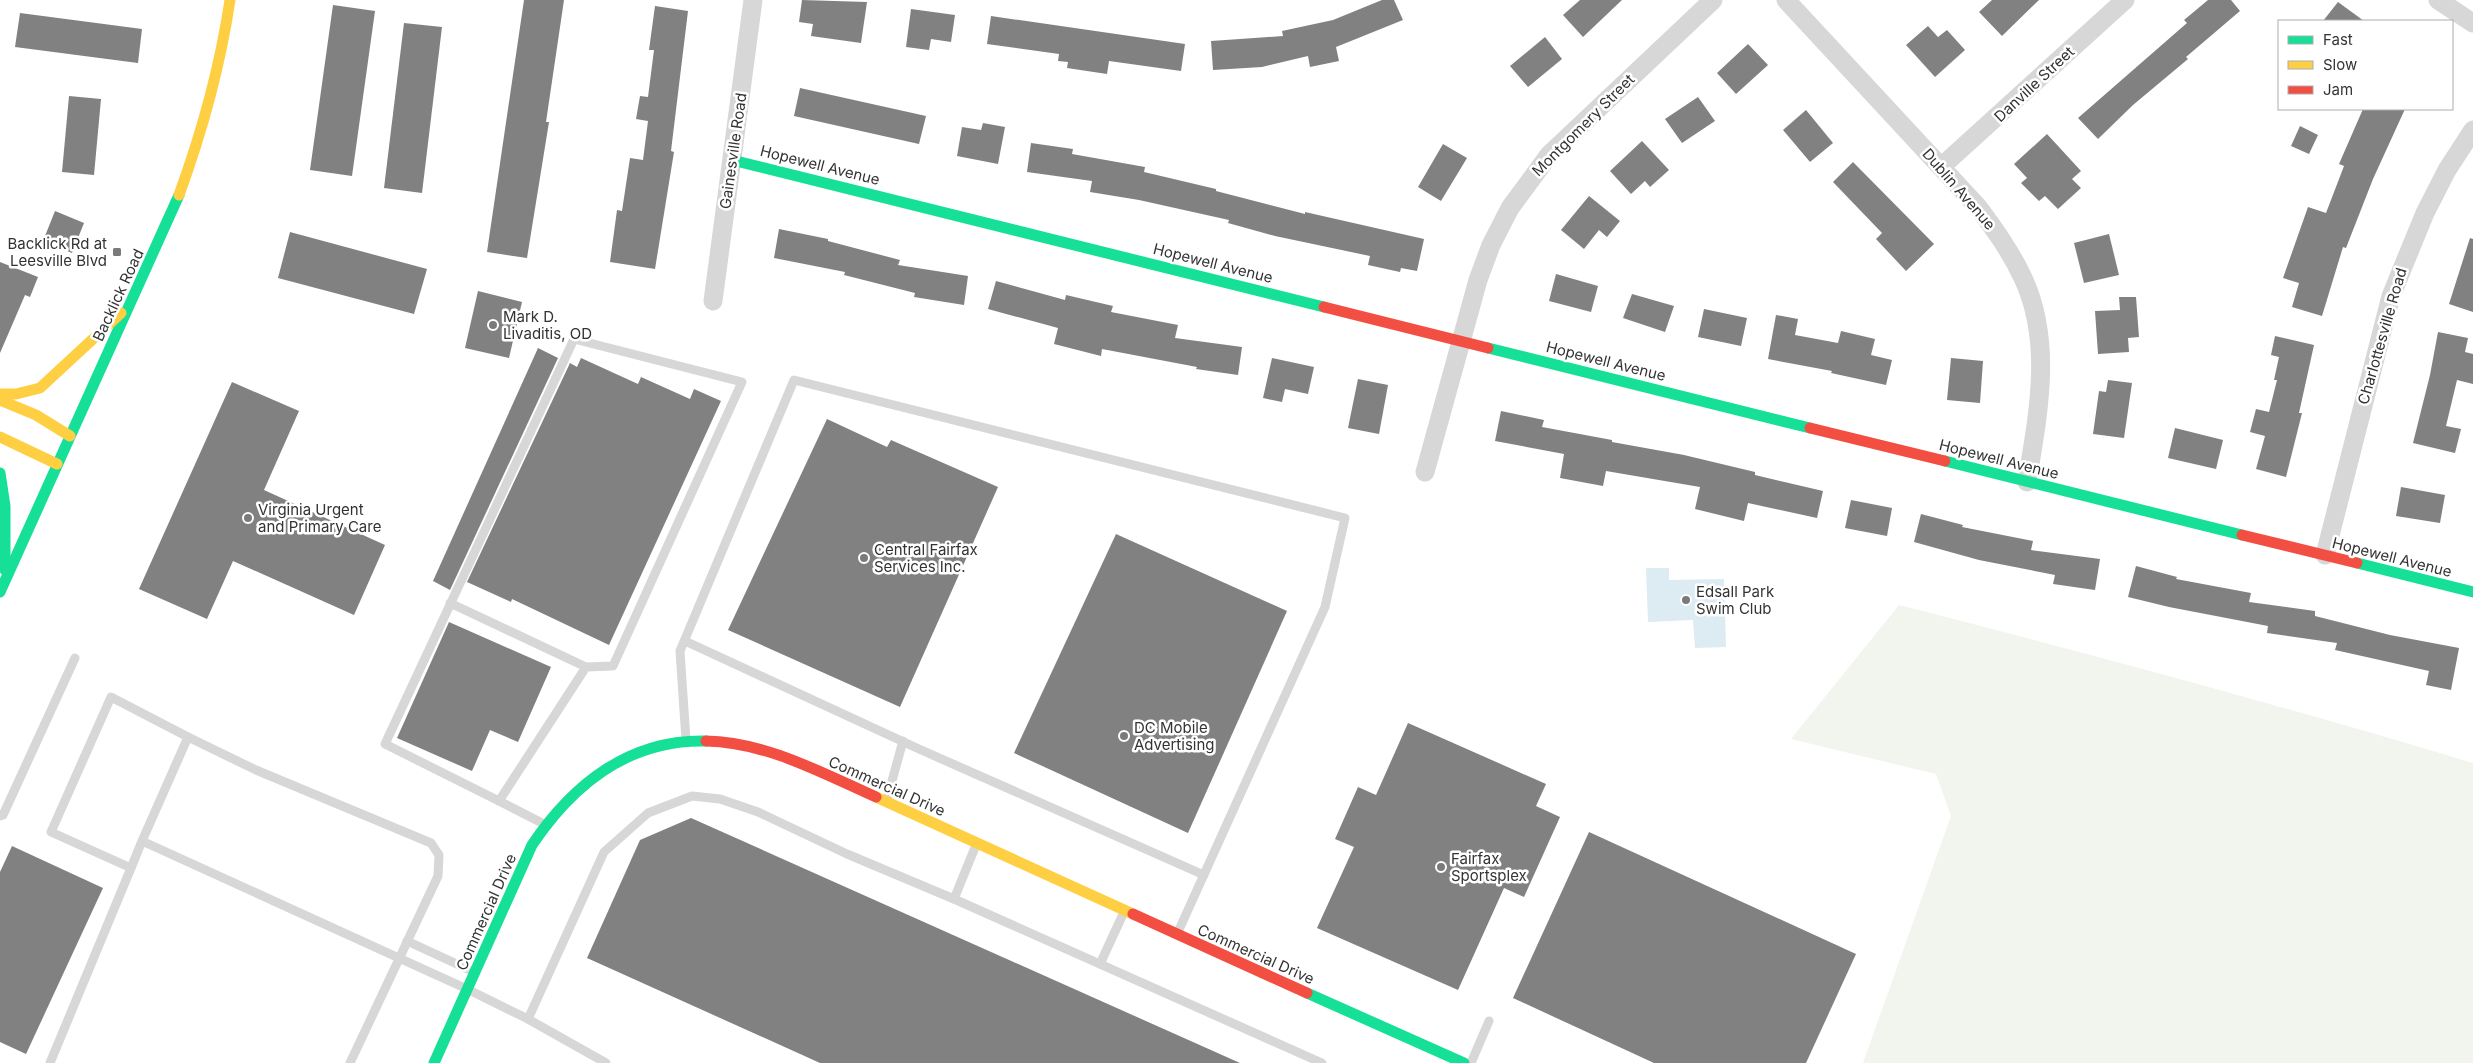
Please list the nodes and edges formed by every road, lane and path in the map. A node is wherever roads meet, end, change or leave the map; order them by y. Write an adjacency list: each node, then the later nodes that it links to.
1 (230, 0): 12 (street, Backlick Road)
2 (753, 0): 9 (street, Gainesville Road)
3 (1713, 0): 13 (street, Montgomery Street)
4 (1786, 0): 10 (street, Dublin Avenue)
5 (2125, 0): 10 (street, Danville Street)
6 (2438, 0): 7 (street)
7 (2473, 23)
8 (2473, 130): 22 (street, Charlottesville Road)
9 (732, 160): 11 (street, Gainesville Road); 13 (street, Hopewell Avenue)
10 (1941, 167): 21 (street, Dublin Avenue)
11 (713, 301)
12 (130, 305): 14 (street); 16 (street, Backlick Road)
13 (1460, 340): 19 (street, Montgomery Street); 21 (street, Hopewell Avenue)
14 (0, 394)
15 (0, 400): 16 (street)
16 (70, 436): 18 (street, Backlick Road)
17 (0, 437): 18 (street)
18 (57, 464): 23 (street, Backlick Road)
19 (1425, 472)
20 (0, 473): 23 (street)
21 (2027, 482): 22 (street, Hopewell Avenue)
22 (2325, 556): 24 (street, Hopewell Avenue)
23 (2, 587)
24 (2473, 592)
25 (450, 603): 28 (lane); 28 (lane); 32 (lane)
26 (684, 641): 30 (lane); 31 (lane); 39 (lane)
27 (75, 658): 34 (lane)
28 (586, 667): 32 (lane)
29 (188, 737): 36 (lane); 38 (lane); 43 (lane)
30 (686, 742): 33 (street, Commercial Drive); 35 (street, Commercial Drive)
31 (903, 742): 33 (lane); 39 (lane)
32 (499, 801): 35 (lane)
33 (887, 801): 37 (street, Commercial Drive)
34 (0, 816)
35 (544, 824): 46 (street, Commercial Drive)
36 (142, 841): 38 (lane); 44 (lane)
37 (978, 843): 40 (lane); 41 (street, Commercial Drive)
38 (131, 868): 50 (lane)
39 (1204, 875): 42 (lane)
40 (954, 899): 45 (lane); 48 (lane)
41 (1124, 911): 42 (street, Commercial Drive); 45 (lane)
42 (1177, 935): 55 (street, Commercial Drive)
43 (407, 941): 44 (lane); 46 (lane)
44 (399, 959): 47 (lane); 51 (lane)
45 (1100, 964): 54 (lane)
46 (475, 972): 47 (street, Commercial Drive)
47 (468, 989): 48 (lane); 52 (street, Commercial Drive)
48 (528, 1019): 53 (lane)
49 (1489, 1021): 56 (lane)
50 (50, 1063)
51 (350, 1063)
52 (434, 1063)
53 (606, 1063)
54 (1322, 1063)
55 (1464, 1063)
56 (1471, 1063)

